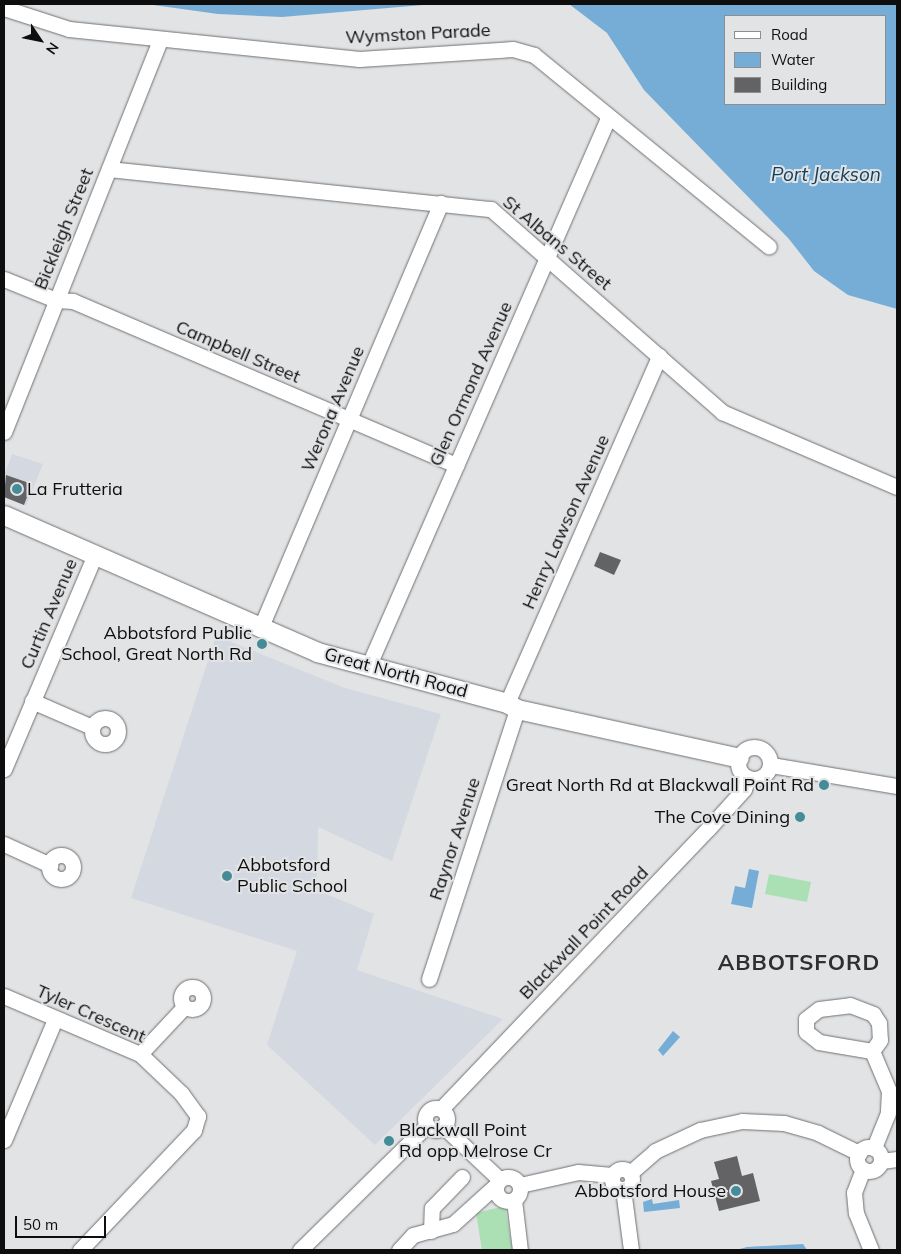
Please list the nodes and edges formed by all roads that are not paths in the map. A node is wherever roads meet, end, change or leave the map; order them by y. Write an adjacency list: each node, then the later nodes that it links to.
1 (4, 8): 2 (street, Wymston Parade)
2 (160, 40): 3 (street, Wymston Parade); 4 (street, Bickleigh Street)
3 (609, 116): 6 (street, Wymston Parade); 7 (street, Glen Ormond Avenue)
4 (109, 169): 5 (street, St Albans Street); 9 (street, Bickleigh Street)
5 (441, 203): 7 (street, St Albans Street); 11 (street, Werona Avenue)
6 (769, 247)
7 (547, 258): 10 (street, St Albans Street); 13 (street, Glen Ormond Avenue)
8 (4, 279): 9 (street, Campbell Street)
9 (56, 300): 11 (street, Campbell Street); 12 (street, Bickleigh Street)
10 (659, 356): 14 (street, St Albans Street); 22 (street, Henry Lawson Avenue)
11 (349, 419): 13 (street, Campbell Street); 19 (street, Werona Avenue)
12 (4, 432)
13 (456, 465): 20 (street, Glen Ormond Avenue)
14 (897, 487)
15 (4, 515): 17 (main road, Great North Road)
16 (4, 526): 17 (main road, Great North Road)
17 (65, 545): 18 (main road, Great North Road)
18 (94, 557): 19 (main road, Great North Road); 21 (street, Curtin Avenue)
19 (260, 629): 20 (main road, Great North Road)
20 (368, 667): 22 (main road, Great North Road)
21 (32, 701): 23 (street); 26 (street, Curtin Avenue)
22 (512, 706): 24 (main road, Great North Road); 31 (street, Raynor Avenue)
23 (92, 727)
24 (739, 758): 25 (street); 27 (street)
25 (771, 764): 27 (street); 28 (street)
26 (4, 768)
27 (748, 778): 37 (street, Blackwall Point Road)
28 (897, 786)
29 (4, 844): 30 (street)
30 (50, 865)
31 (429, 979)
32 (4, 996): 34 (street, Tyler Crescent)
33 (184, 1007): 36 (street)
34 (55, 1019): 36 (street, Tyler Crescent); 40 (street)
35 (872, 1050): 35 (street); 42 (street)
36 (140, 1054): 53 (street, Tyler Crescent)
37 (441, 1109): 38 (street); 39 (street)
38 (427, 1125): 39 (street); 54 (street)
39 (443, 1126): 48 (street)
40 (4, 1140)
41 (859, 1153): 42 (street); 44 (street); 45 (street)
42 (878, 1155): 43 (street); 44 (street)
43 (897, 1159)
44 (863, 1169): 58 (street)
45 (630, 1173): 46 (street); 50 (street)
46 (612, 1175): 49 (street); 50 (street)
47 (462, 1177): 52 (street)
48 (497, 1182): 49 (street); 51 (street); 52 (street)
49 (520, 1185): 51 (street)
50 (623, 1189): 57 (street)
51 (514, 1200): 56 (street)
52 (431, 1231): 55 (street)
53 (80, 1250)
54 (300, 1250)
55 (398, 1250)
56 (520, 1250)
57 (631, 1250)
58 (871, 1250)

